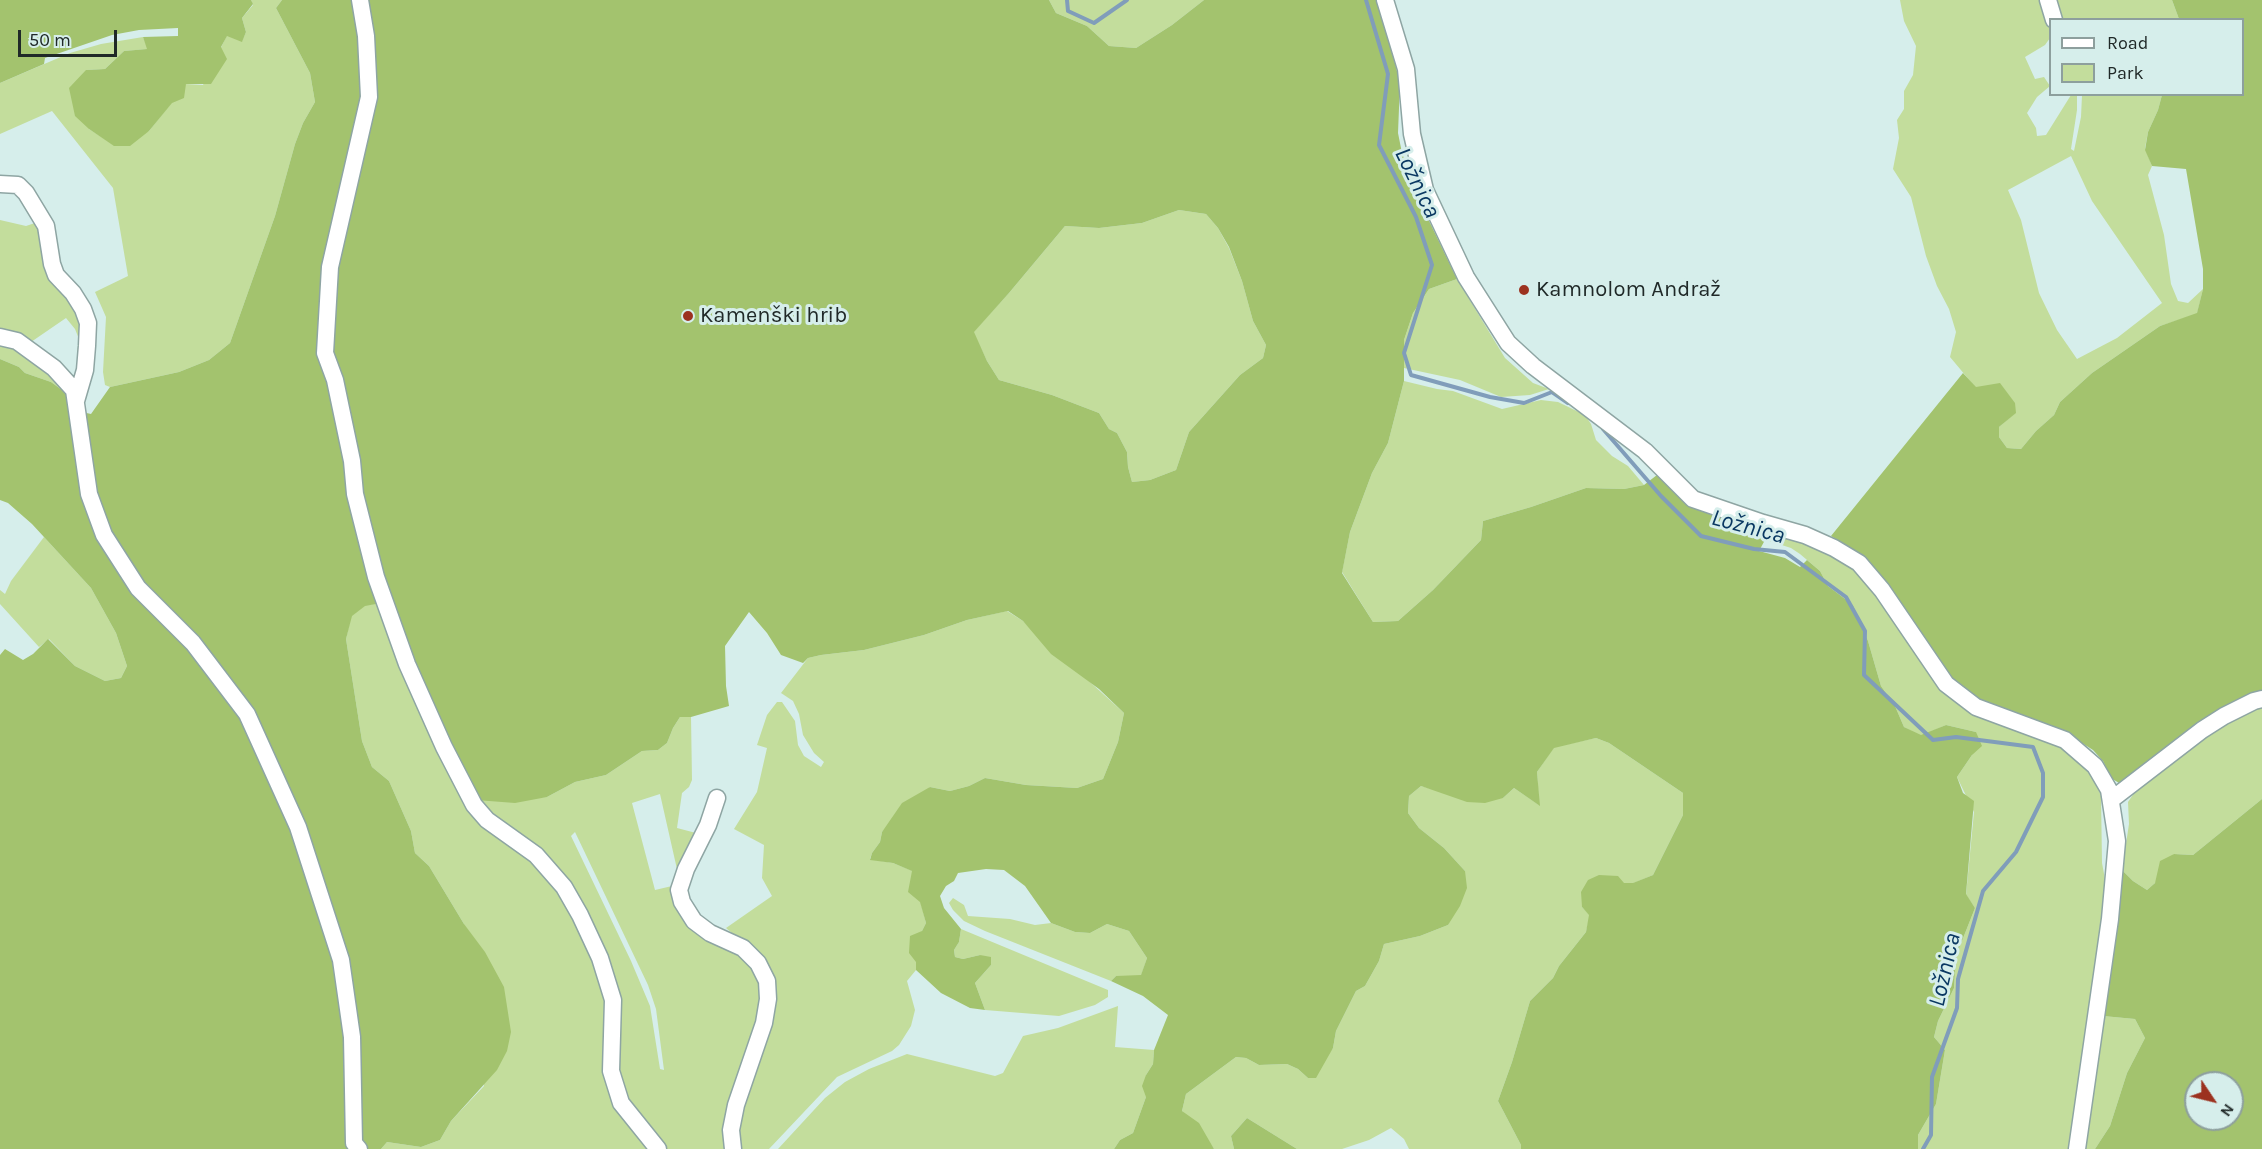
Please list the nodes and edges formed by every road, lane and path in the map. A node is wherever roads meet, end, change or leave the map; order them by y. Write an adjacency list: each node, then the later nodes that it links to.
1 (360, 0): 12 (street)
2 (1385, 0): 10 (street)
3 (2048, 0): 4 (street)
4 (2053, 18)
5 (0, 184): 7 (street)
6 (0, 337): 7 (street)
7 (76, 401): 11 (street)
8 (2262, 699): 10 (street)
9 (717, 798): 13 (street)
10 (2111, 800): 14 (street)
11 (359, 1149)
12 (658, 1149)
13 (733, 1149)
14 (2077, 1149)

